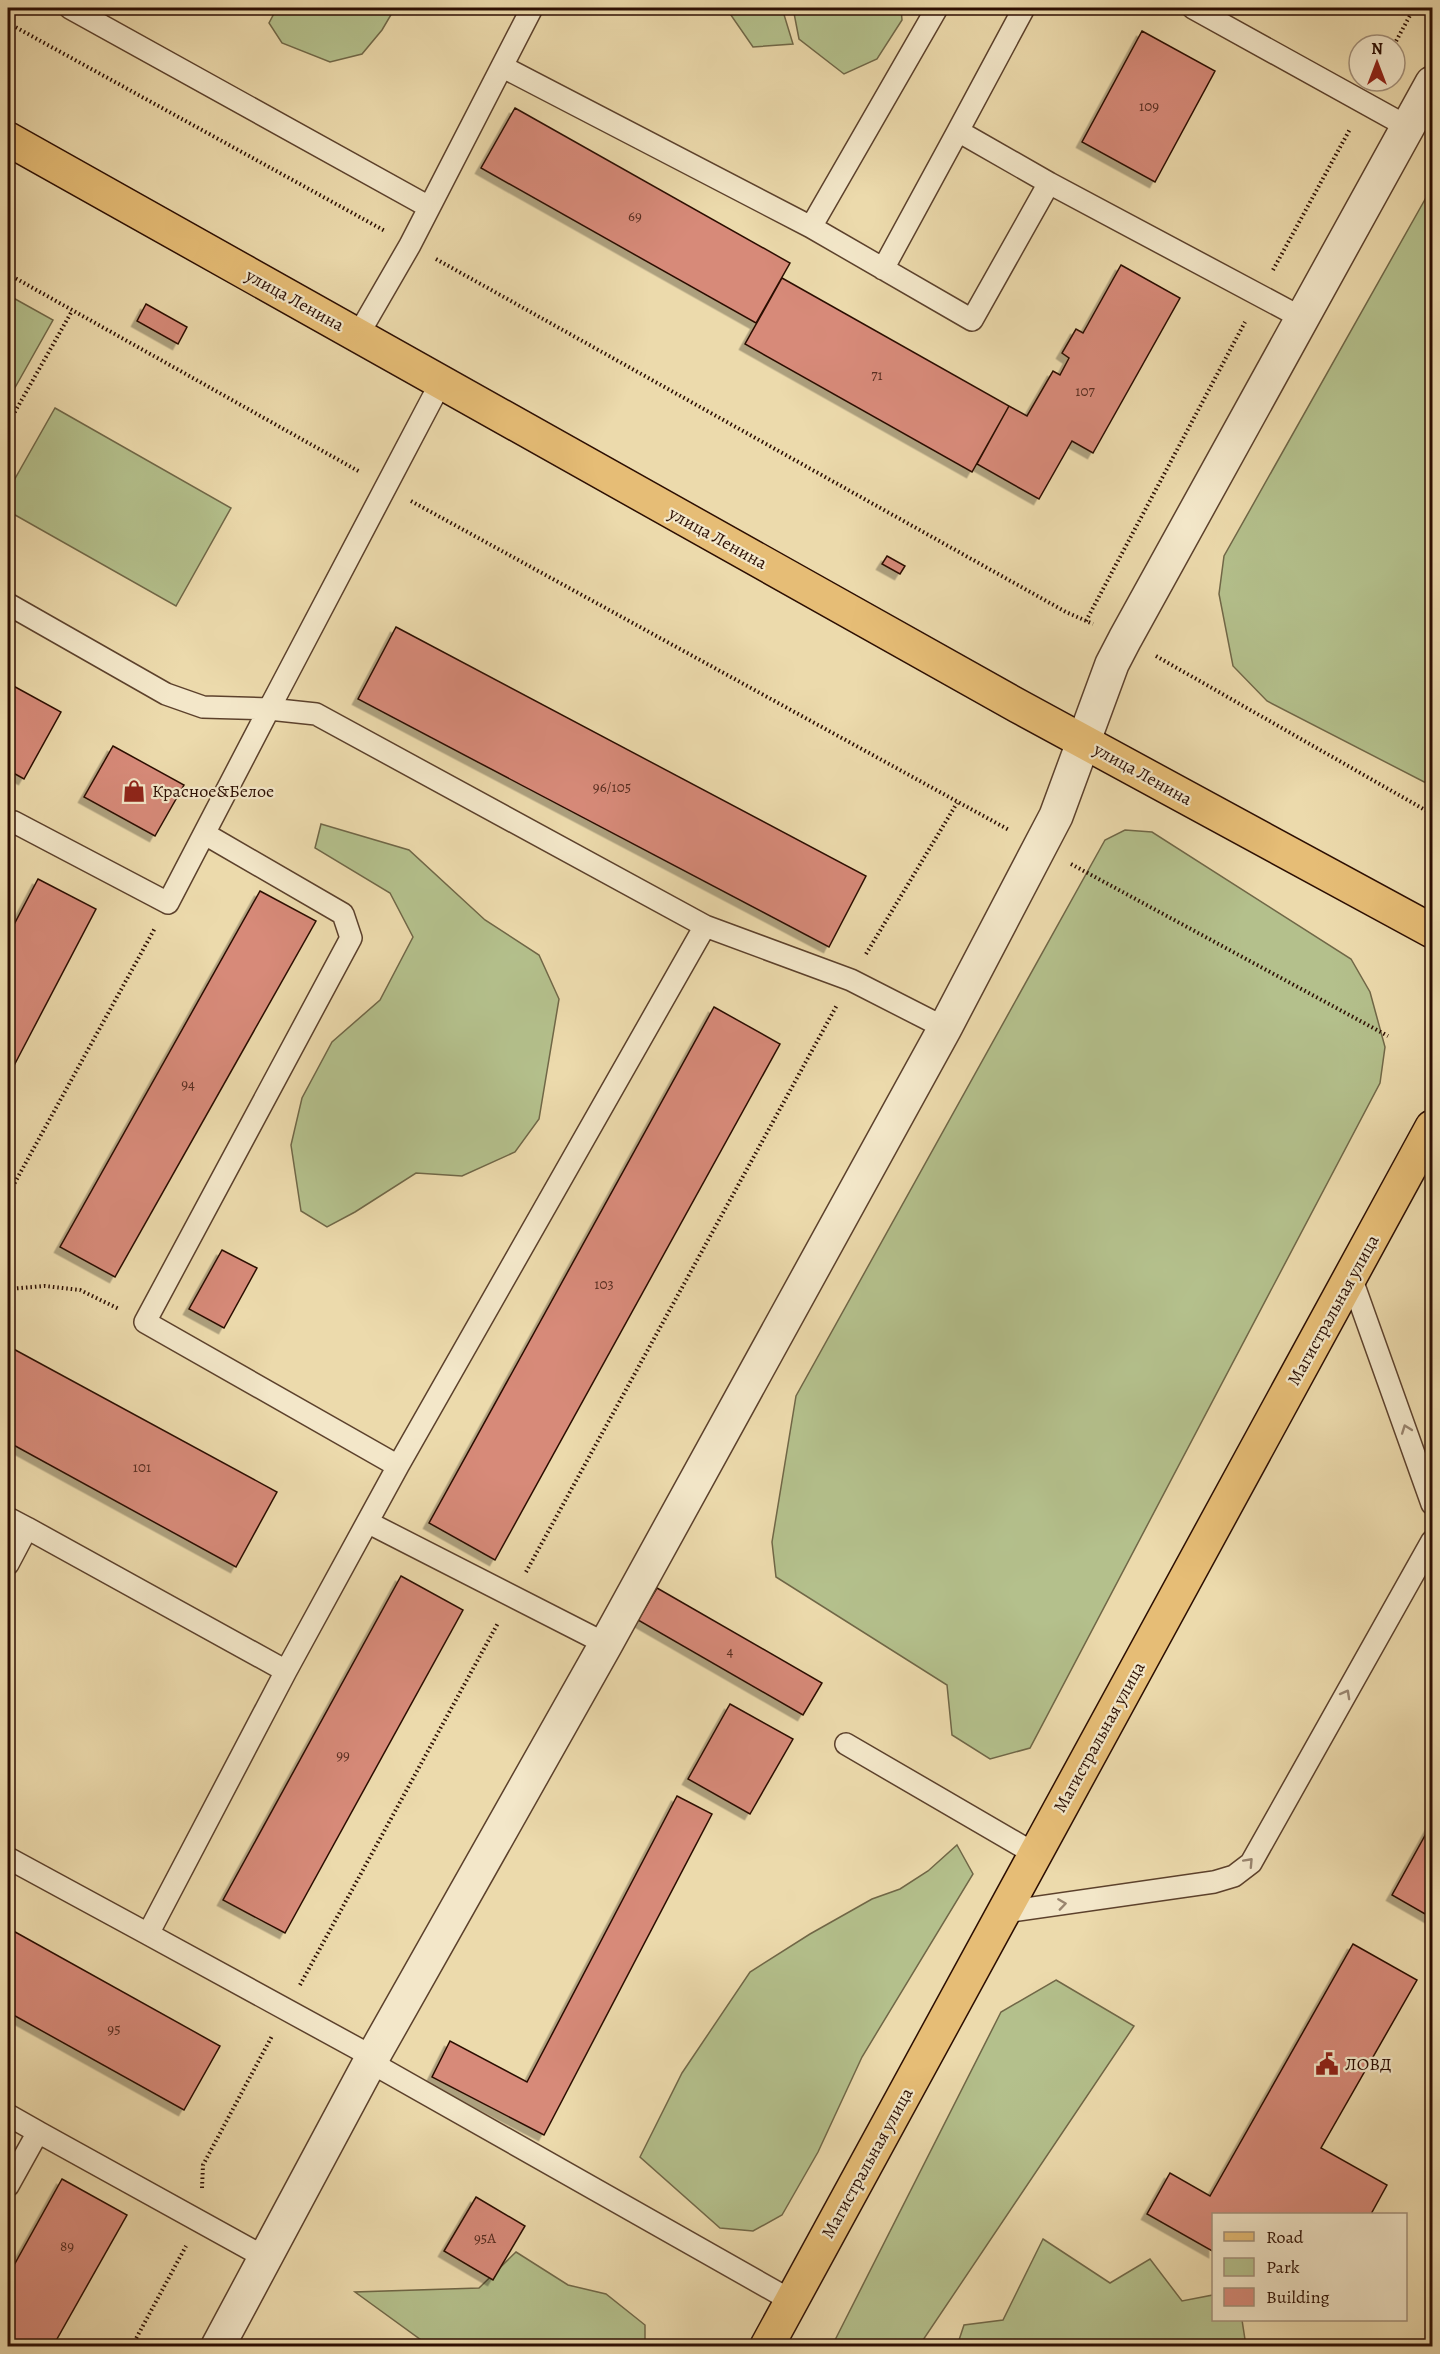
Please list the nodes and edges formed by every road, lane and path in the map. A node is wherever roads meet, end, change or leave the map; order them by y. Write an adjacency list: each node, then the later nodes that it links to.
1 (70, 8): 16 (lane)
2 (532, 8): 9 (lane)
3 (937, 8): 17 (lane)
4 (1024, 8): 13 (lane)
5 (1414, 8): 8 (path)
6 (1203, 10): 11 (lane)
7 (8, 23): 18 (path)
8 (1400, 33)
9 (503, 67): 16 (lane); 17 (lane)
10 (1432, 83): 12 (street)
11 (1364, 102): 12 (lane); 21 (path)
12 (1408, 127): 23 (street)
13 (958, 131): 15 (lane); 19 (lane)
14 (8, 139): 24 (main road, улица Ленина)
15 (1049, 183): 19 (lane); 21 (lane)
16 (429, 207): 18 (lane)
17 (811, 227): 19 (lane)
18 (410, 245): 24 (lane); 29 (path)
19 (884, 269)
20 (8, 274): 22 (path)
21 (1260, 296): 23 (lane); 29 (path)
22 (72, 311): 26 (path); 27 (path)
23 (1302, 318): 30 (street)
24 (358, 335): 25 (main road, улица Ленина)
25 (441, 382): 27 (lane); 32 (main road, улица Ленина)
26 (8, 424)
27 (386, 487): 31 (lane); 36 (path)
28 (8, 604): 31 (lane)
29 (1086, 621): 30 (path)
30 (1125, 639): 32 (street); 33 (path)
31 (269, 709): 35 (lane); 38 (lane)
32 (1084, 741): 36 (street); 39 (main road, улица Ленина)
33 (1432, 814)
34 (10, 825): 37 (lane)
35 (205, 834): 37 (lane); 46 (lane)
36 (1041, 847): 40 (street); 41 (path)
37 (168, 903): 43 (path)
38 (705, 926): 40 (lane); 47 (lane)
39 (1432, 932)
40 (945, 1028): 54 (street)
41 (1388, 1036)
42 (1432, 1127): 44 (main road, Магистральная улица)
43 (8, 1195)
44 (1351, 1277): 48 (lane, one-way to 44); 57 (main road, Магистральная улица)
45 (8, 1289): 46 (path)
46 (145, 1322): 47 (lane)
47 (398, 1466): 50 (lane)
48 (1432, 1504)
49 (8, 1518): 51 (lane)
50 (369, 1522): 54 (lane); 55 (lane)
51 (27, 1528): 53 (lane); 55 (lane)
52 (1432, 1541): 59 (lane, one-way to 52)
53 (8, 1564)
54 (606, 1644): 61 (street)
55 (286, 1671): 60 (lane)
56 (846, 1744): 57 (lane)
57 (1035, 1854): 59 (main road, Магистральная улица)
58 (8, 1858): 60 (lane)
59 (1004, 1912): 66 (main road, Магистральная улица)
60 (148, 1934): 61 (lane)
61 (372, 2059): 65 (street); 66 (lane)
62 (8, 2115): 63 (lane)
63 (38, 2132): 64 (lane); 65 (lane)
64 (8, 2186)
65 (266, 2258): 67 (street)
66 (792, 2301): 68 (main road, Магистральная улица)
67 (218, 2346)
68 (767, 2346)

